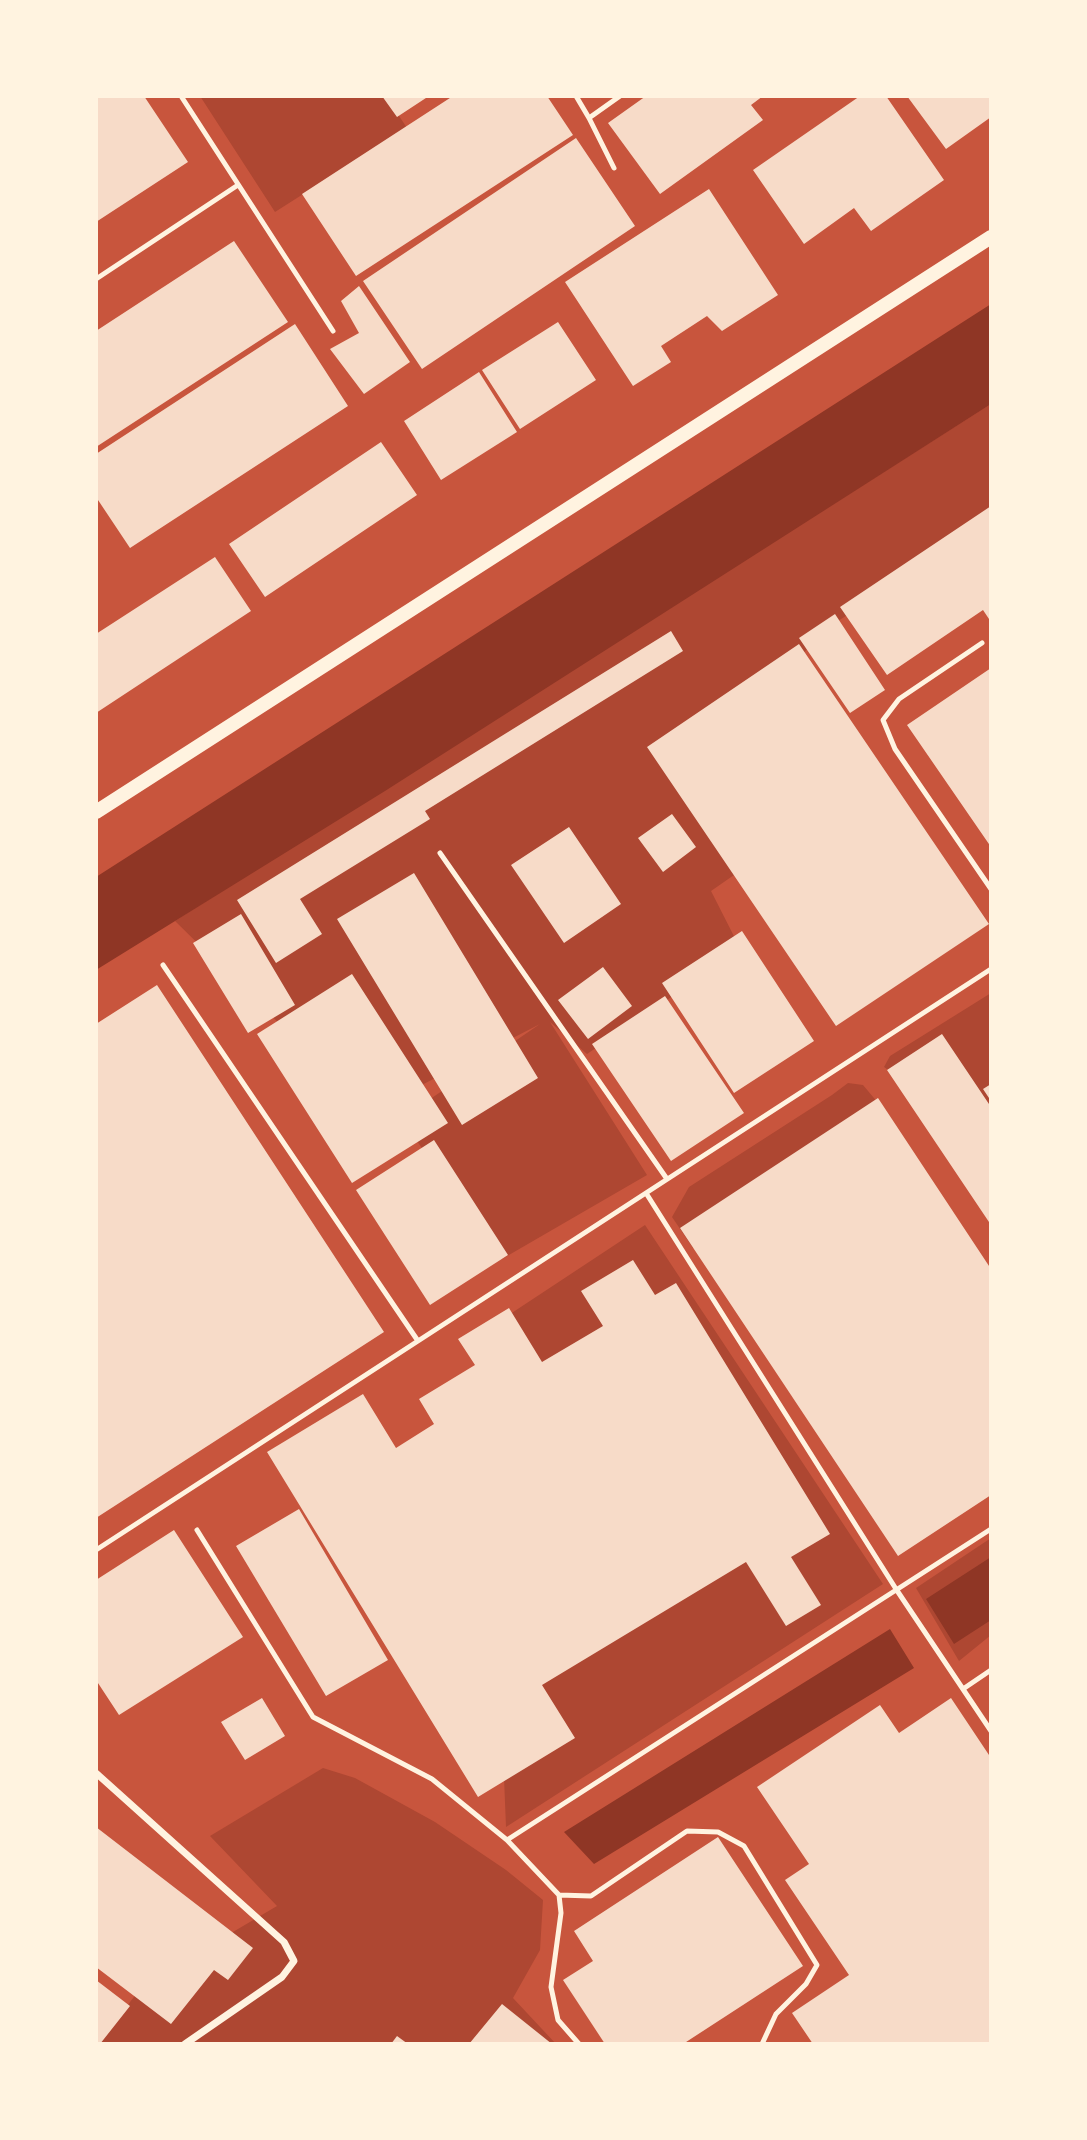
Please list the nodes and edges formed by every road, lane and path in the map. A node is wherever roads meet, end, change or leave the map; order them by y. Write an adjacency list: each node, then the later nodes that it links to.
1 (181, 96): 6 (lane)
2 (576, 96): 4 (lane)
3 (620, 96): 4 (lane)
4 (589, 118): 5 (lane)
5 (614, 168)
6 (238, 184): 8 (lane); 9 (lane)
7 (991, 237): 11 (main road)
8 (96, 279)
9 (333, 331)
10 (982, 643): 13 (lane)
11 (96, 812)
12 (440, 853): 16 (lane)
13 (991, 889)
14 (163, 965): 18 (lane)
15 (991, 969): 16 (lane)
16 (667, 1179): 17 (lane)
17 (646, 1193): 18 (lane); 22 (lane)
18 (418, 1341): 21 (lane)
19 (991, 1529): 22 (lane)
20 (197, 1530): 27 (lane)
21 (96, 1550)
22 (896, 1589): 24 (lane); 27 (lane)
23 (991, 1670): 24 (lane)
24 (963, 1689): 25 (lane)
25 (991, 1731)
26 (96, 1773): 29 (street)
27 (507, 1840): 28 (lane)
28 (559, 1895): 30 (lane); 31 (lane)
29 (190, 2043)
30 (579, 2044)
31 (762, 2044)

